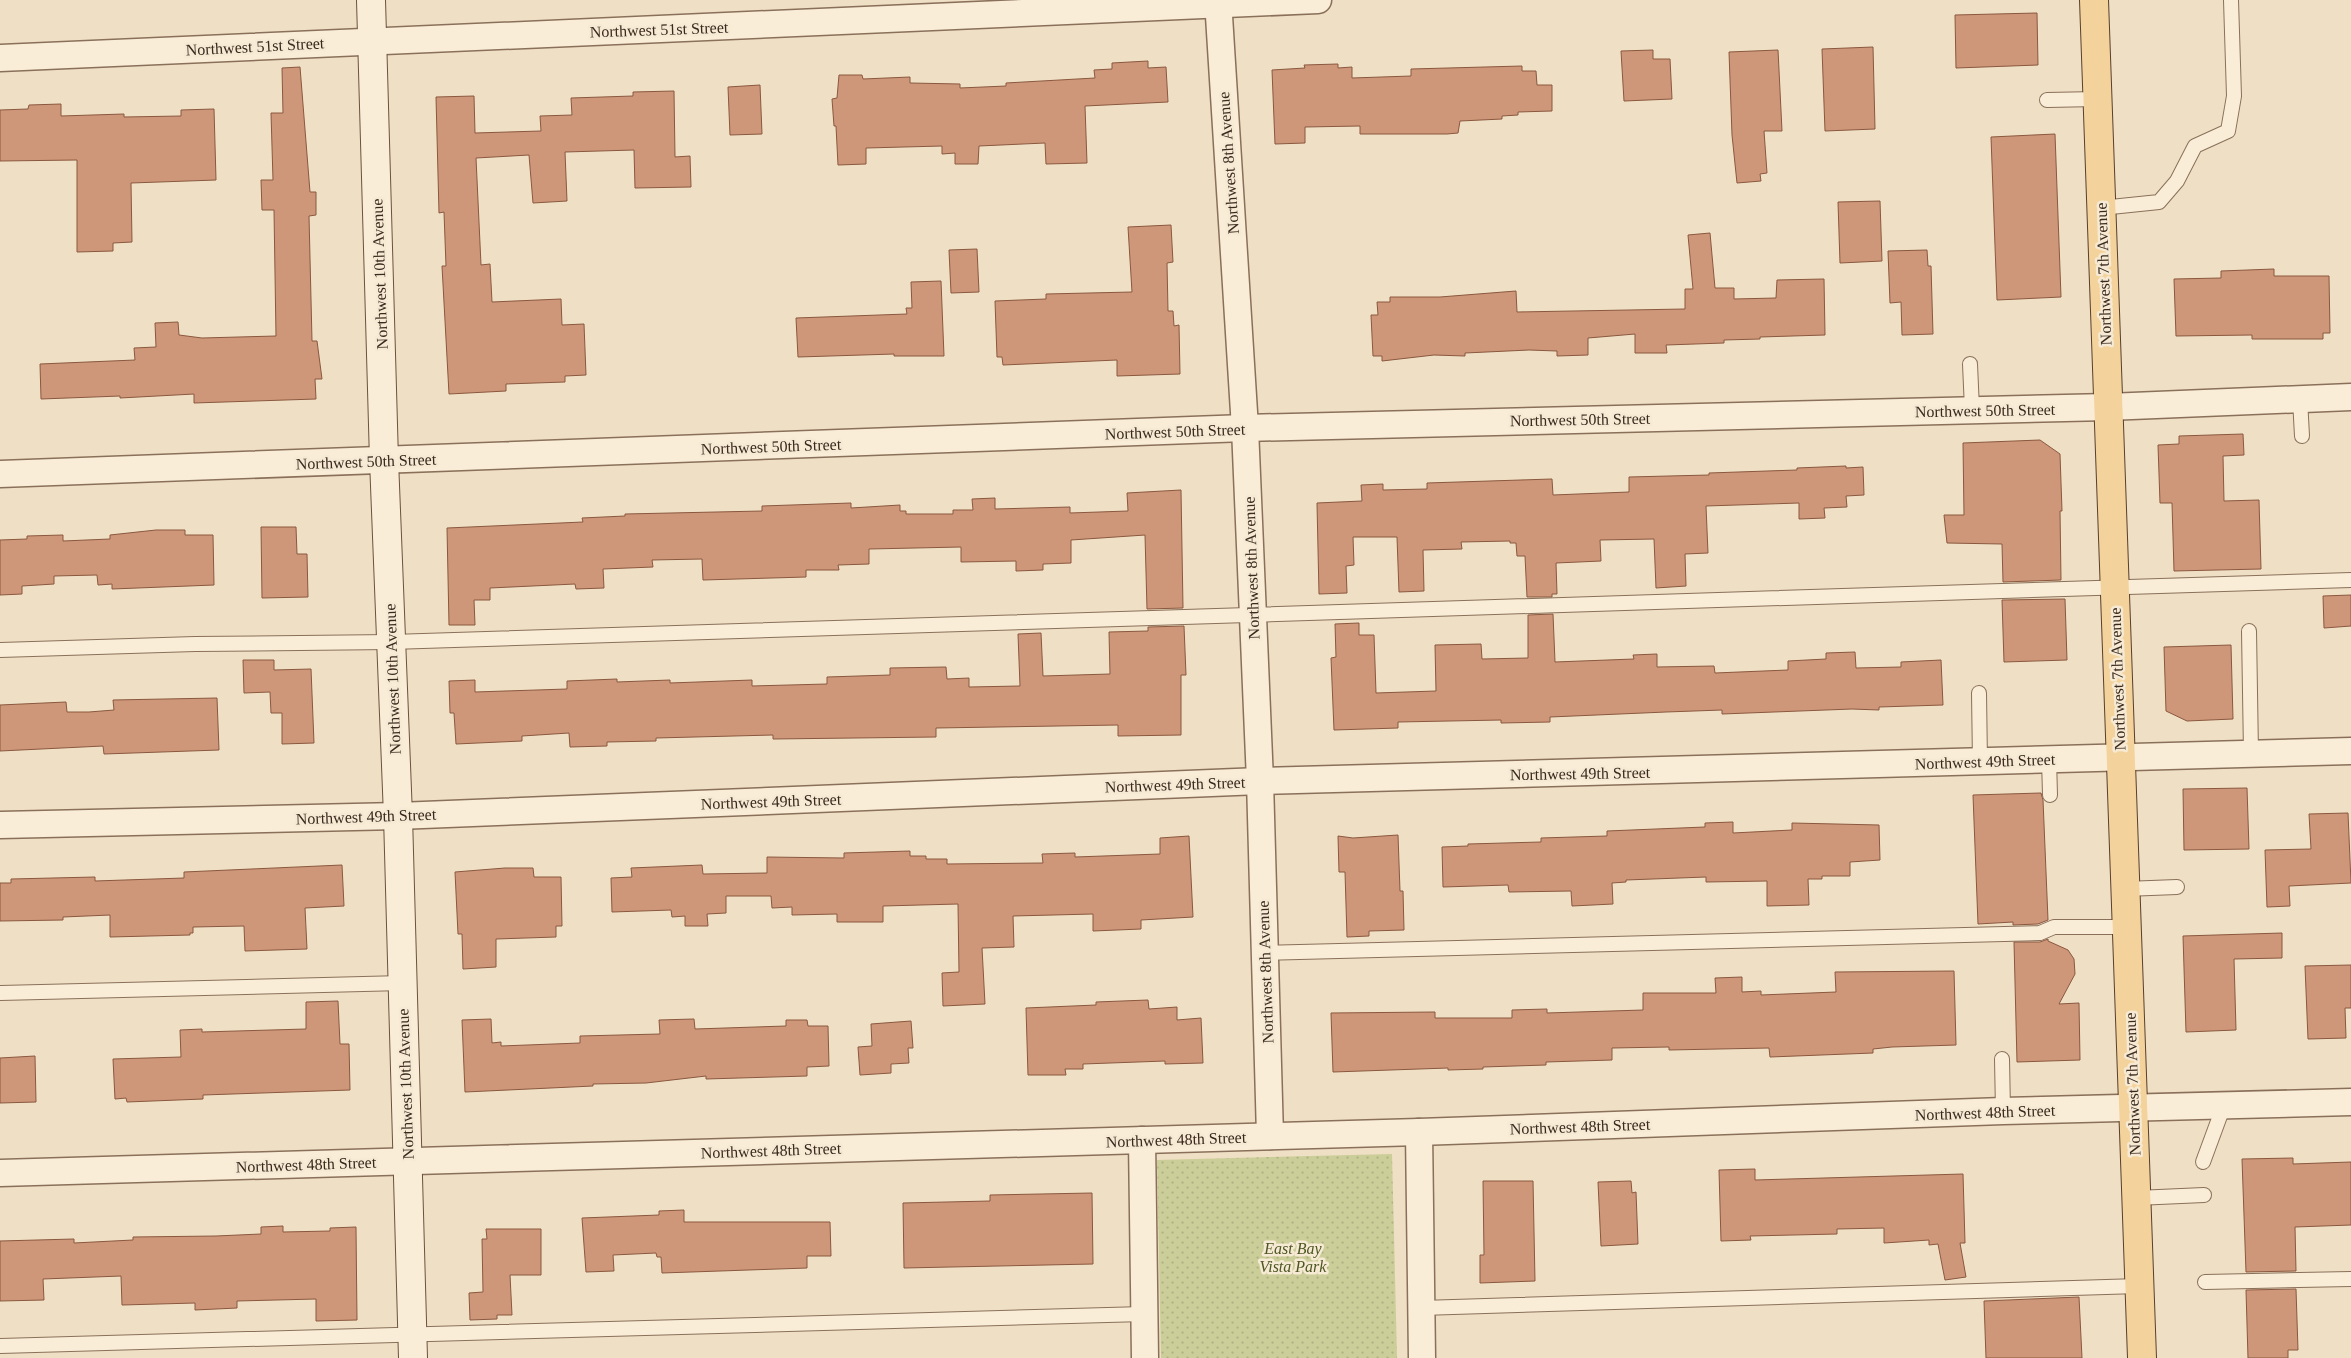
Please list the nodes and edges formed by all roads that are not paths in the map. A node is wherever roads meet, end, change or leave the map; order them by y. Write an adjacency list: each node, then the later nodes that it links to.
1 (371, 0): 6 (street, Northwest 10th Avenue)
2 (1318, 0): 5 (street, Northwest 51st Street)
3 (2094, 0): 9 (main road, Northwest 7th Avenue)
4 (2231, 0): 10 (lane)
5 (1218, 2): 6 (street, Northwest 51st Street); 16 (street, Northwest 8th Avenue)
6 (373, 41): 7 (street, Northwest 51st Street); 18 (street, Northwest 10th Avenue)
7 (0, 58)
8 (2047, 100): 9 (lane)
9 (2098, 100): 10 (main road, Northwest 7th Avenue)
10 (2101, 208): 14 (main road, Northwest 7th Avenue)
11 (1970, 364): 15 (lane)
12 (2351, 397): 13 (street, Northwest 50th Street)
13 (2300, 399): 14 (street, Northwest 50th Street); 17 (lane)
14 (2108, 407): 15 (street, Northwest 50th Street); 21 (main road, Northwest 7th Avenue)
15 (1972, 409): 16 (street, Northwest 50th Street)
16 (1245, 428): 18 (street, Northwest 50th Street); 22 (street, Northwest 8th Avenue)
17 (2302, 436)
18 (384, 460): 19 (street, Northwest 50th Street); 24 (street, Northwest 10th Avenue)
19 (0, 474)
20 (2351, 580): 21 (lane)
21 (2113, 588): 22 (lane); 29 (main road, Northwest 7th Avenue)
22 (1252, 615): 24 (lane); 32 (street, Northwest 8th Avenue)
23 (2249, 631): 28 (lane)
24 (391, 642): 25 (lane); 34 (street, Northwest 10th Avenue)
25 (0, 650)
26 (1979, 693): 31 (lane)
27 (2351, 751): 28 (street, Northwest 49th Street)
28 (2251, 754): 29 (street, Northwest 49th Street)
29 (2120, 757): 30 (street, Northwest 49th Street); 37 (main road, Northwest 7th Avenue)
30 (2049, 759): 31 (street, Northwest 49th Street); 33 (lane)
31 (1980, 762): 32 (street, Northwest 49th Street)
32 (1260, 781): 34 (street, Northwest 49th Street); 39 (street, Northwest 8th Avenue)
33 (2050, 795)
34 (398, 816): 35 (street, Northwest 49th Street); 40 (street, Northwest 10th Avenue)
35 (0, 825)
36 (2177, 887): 37 (lane)
37 (2125, 889): 38 (main road, Northwest 7th Avenue)
38 (2126, 927): 39 (lane); 45 (main road, Northwest 7th Avenue)
39 (1265, 953): 48 (street, Northwest 8th Avenue)
40 (403, 983): 41 (lane); 50 (street, Northwest 10th Avenue)
41 (0, 993)
42 (2002, 1059): 46 (lane)
43 (2351, 1102): 44 (street, Northwest 48th Street)
44 (2224, 1105): 45 (street, Northwest 48th Street); 51 (lane)
45 (2133, 1107): 46 (street, Northwest 48th Street); 54 (main road, Northwest 7th Avenue)
46 (2003, 1111): 47 (street, Northwest 48th Street)
47 (1420, 1132): 48 (street, Northwest 48th Street); 58 (street)
48 (1270, 1136): 49 (street, Northwest 48th Street)
49 (1142, 1140): 50 (street, Northwest 48th Street); 59 (street)
50 (407, 1161): 52 (street, Northwest 48th Street); 61 (street, Northwest 10th Avenue)
51 (2203, 1162)
52 (0, 1173)
53 (2204, 1195): 54 (lane)
54 (2136, 1198): 57 (main road, Northwest 7th Avenue)
55 (2351, 1279): 56 (lane)
56 (2205, 1282)
57 (2139, 1286): 58 (lane); 64 (main road, Northwest 7th Avenue)
58 (1421, 1308): 63 (street)
59 (1144, 1314): 61 (lane); 62 (street)
60 (0, 1346): 61 (lane)
61 (412, 1346)
62 (1145, 1358)
63 (1422, 1358)
64 (2142, 1358)

